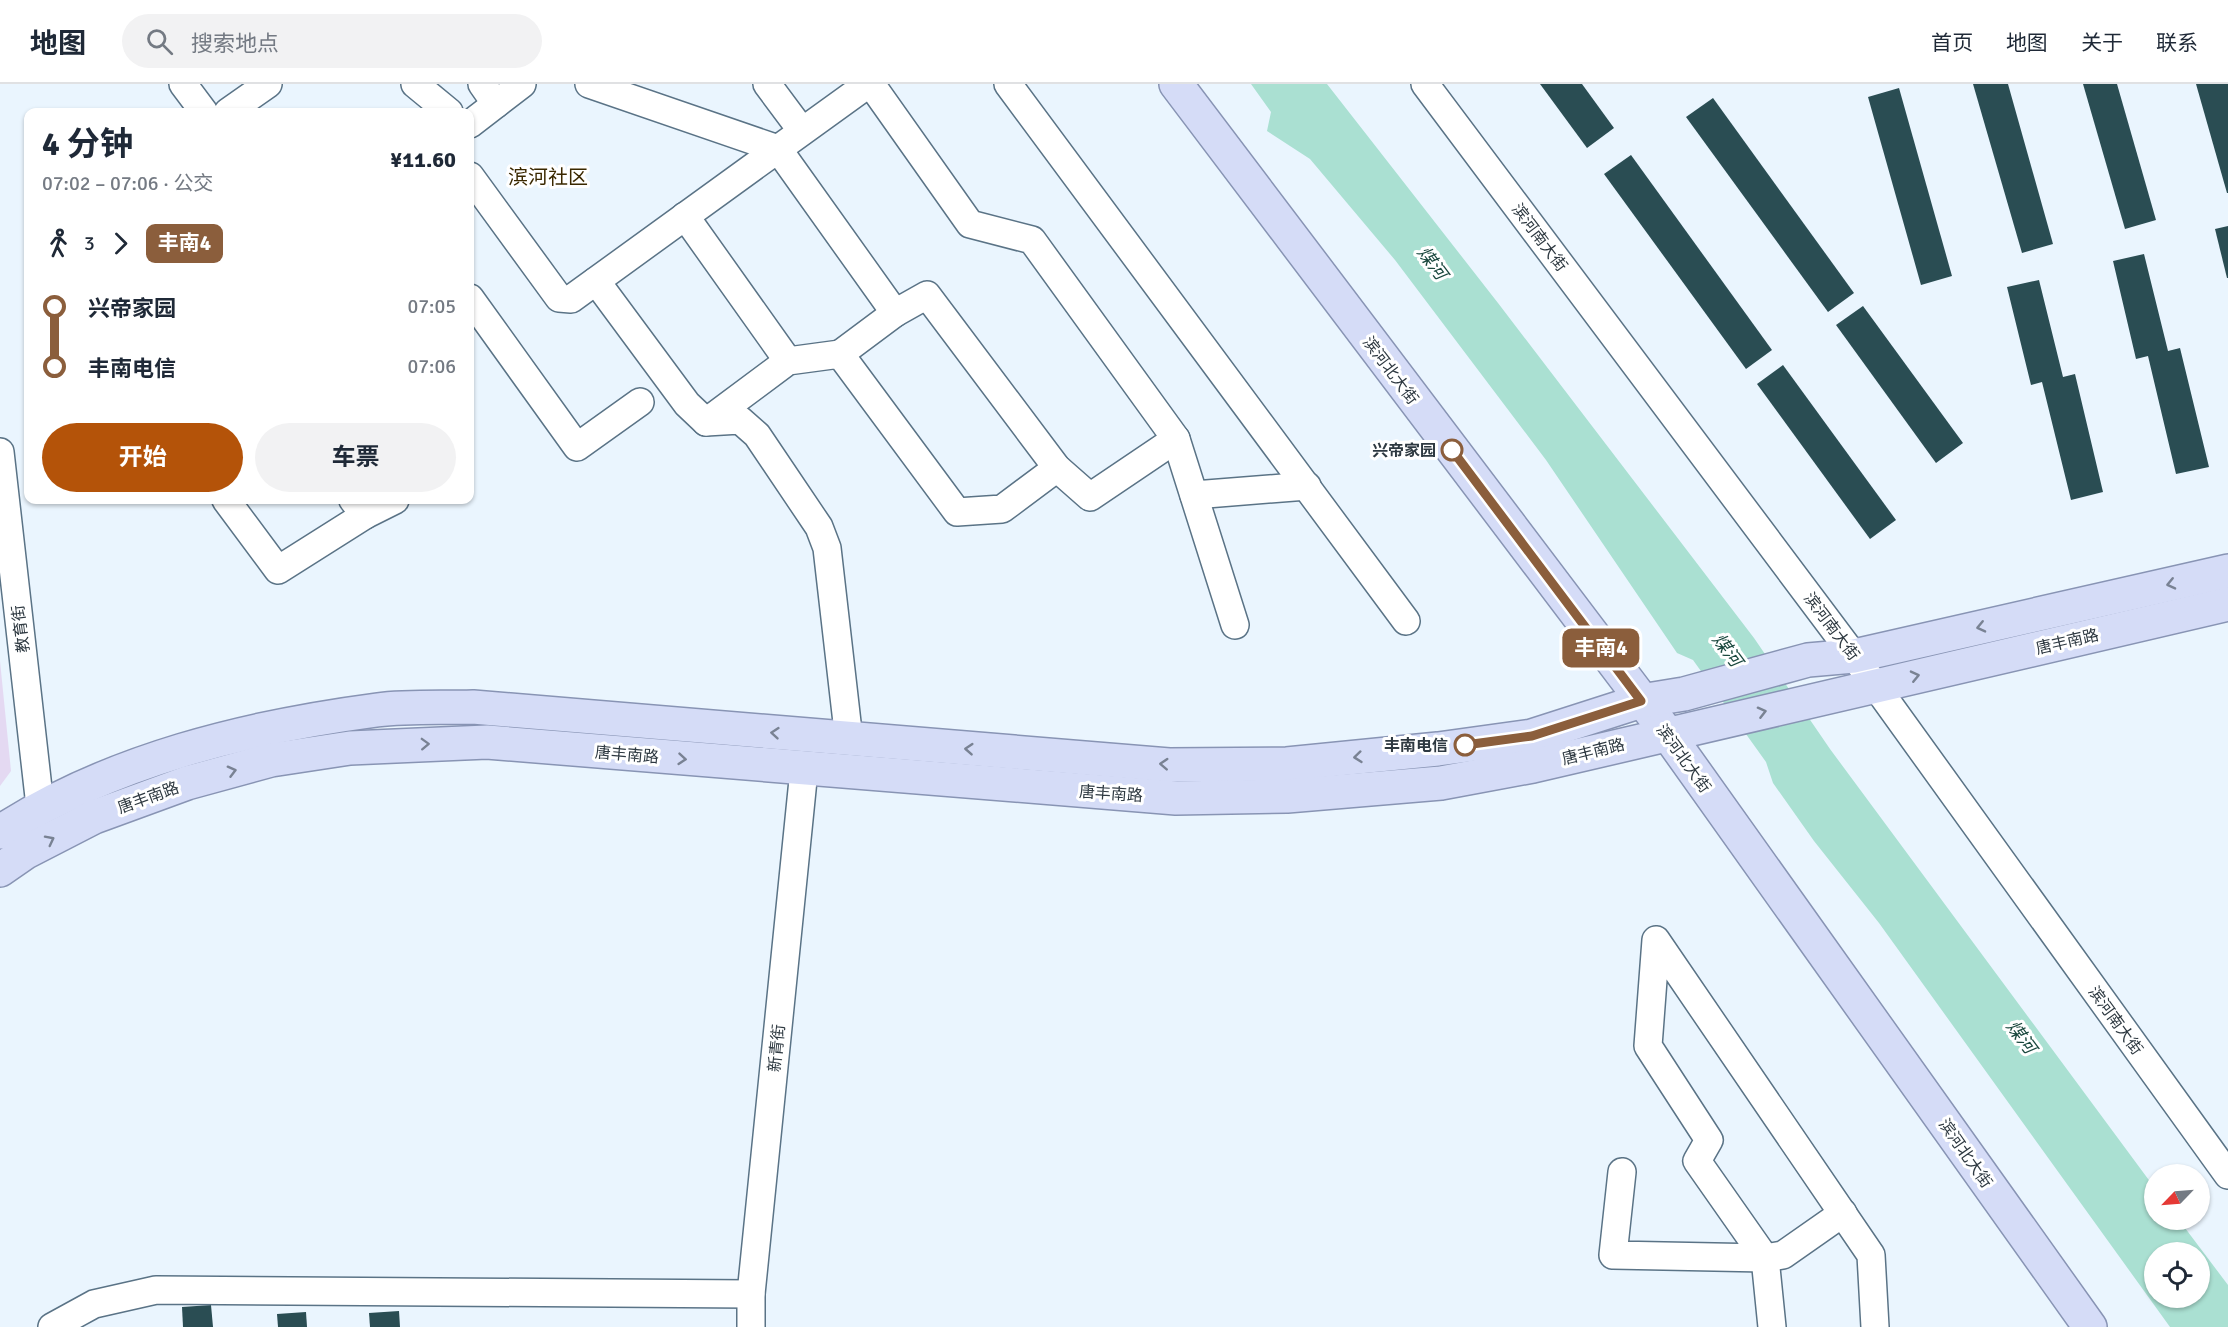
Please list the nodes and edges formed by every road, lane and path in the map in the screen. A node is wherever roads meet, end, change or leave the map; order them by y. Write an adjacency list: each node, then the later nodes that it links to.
1 (183, 84): 13 (street)
2 (268, 84): 14 (street)
3 (416, 84): 15 (street)
4 (522, 84): 12 (street)
5 (589, 84): 11 (street)
6 (767, 84): 17 (street)
7 (869, 84): 17 (street); 28 (street)
8 (1008, 84): 31 (street)
9 (1176, 84): 43 (main road, 滨河北大街)
10 (1425, 84): 41 (street, 滨河南大街)
11 (620, 90): 18 (street)
12 (489, 94): 16 (street)
13 (201, 108)
14 (234, 108)
15 (444, 108)
16 (474, 117)
17 (802, 131): 18 (street)
18 (778, 148): 20 (street); 23 (street)
19 (474, 181): 21 (street)
20 (685, 216): 21 (street); 25 (street)
21 (596, 281): 27 (street)
22 (474, 310): 26 (street)
23 (896, 313): 24 (street); 30 (street)
24 (840, 354): 25 (street); 30 (street)
25 (788, 361): 27 (street)
26 (640, 402)
27 (706, 422): 45 (street)
28 (1176, 439): 30 (street); 32 (street)
29 (0, 452): 36 (street, 教育街)
30 (1057, 468)
31 (1307, 486): 32 (street); 39 (street)
32 (1194, 495): 40 (street)
33 (229, 504): 35 (street)
34 (374, 504): 35 (street)
35 (359, 507)
36 (4, 517): 47 (street, 教育街)
37 (2228, 571): 41 (main road, 唐丰南路, one-way to 41)
38 (2228, 604): 42 (main road, 唐丰南路, one-way to 38)
39 (1406, 621)
40 (1235, 625)
41 (1854, 656): 42 (street, 滨河南大街); 43 (main road, 唐丰南路)
42 (1875, 685): 44 (main road, 唐丰南路, one-way to 42); 51 (street, 滨河南大街)
43 (1641, 701): 44 (main road, 滨河北大街); 45 (main road, 唐丰南路, one-way to 45)
44 (1667, 733): 46 (main road, 唐丰南路); 59 (main road, 滨河北大街)
45 (849, 740): 47 (main road, 唐丰南路, one-way to 47)
46 (804, 770): 49 (main road, 唐丰南路, one-way to 46); 54 (street, 新青街)
47 (40, 806): 48 (main road, 唐丰南路)
48 (0, 832)
49 (0, 870)
50 (1623, 1172): 53 (street)
51 (2228, 1175)
52 (1843, 1213): 53 (street); 53 (street); 58 (street)
53 (1765, 1258): 57 (street)
54 (751, 1294): 55 (street); 56 (street, 新青街)
55 (52, 1327)
56 (751, 1327)
57 (1772, 1327)
58 (1875, 1327)
59 (2090, 1327)

